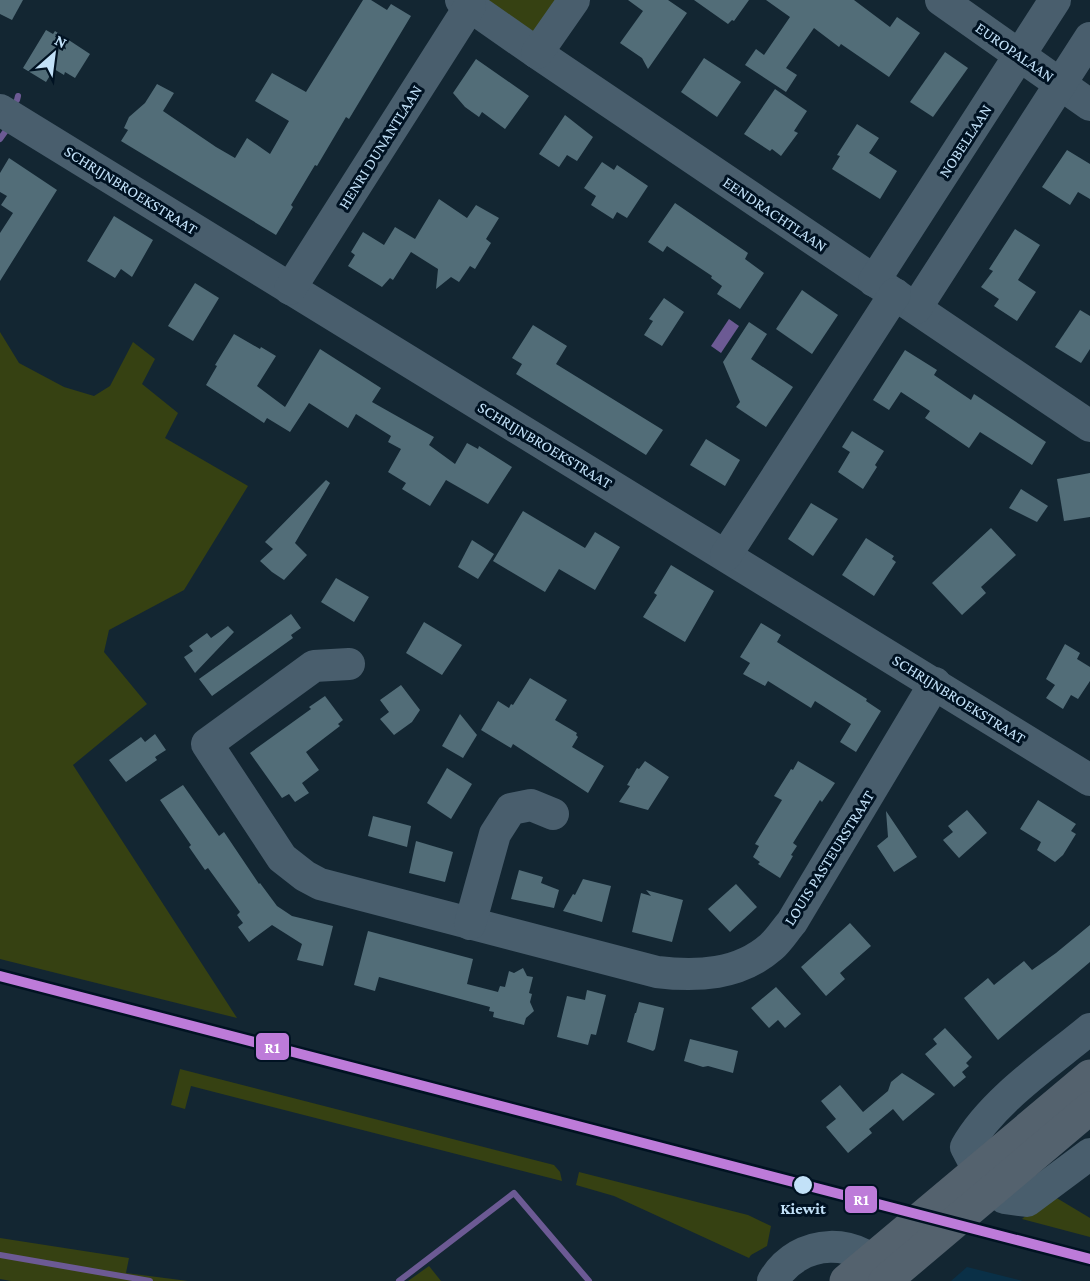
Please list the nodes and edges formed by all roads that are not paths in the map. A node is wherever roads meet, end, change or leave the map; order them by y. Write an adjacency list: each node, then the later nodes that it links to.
1 (574, 0): 6 (street)
2 (941, 0): 7 (street, EUROPALAAN)
3 (1055, 0): 7 (street, NOBELLAAN)
4 (465, 3): 6 (street, EENDRACHTLAAN); 11 (street, HENRI DUNANTLAAN)
5 (1090, 38): 8 (street, NOBELLAAN)
6 (537, 53): 12 (street, EENDRACHTLAAN)
7 (1019, 55): 8 (street, EUROPALAAN); 12 (street, NOBELLAAN)
8 (1060, 84): 9 (street, EUROPALAAN); 12 (street, NOBELLAAN)
9 (1090, 105)
10 (0, 110): 11 (street, SCHRIJNBROEKSTRAAT)
11 (290, 289): 14 (street, SCHRIJNBROEKSTRAAT)
12 (895, 294): 13 (street, EENDRACHTLAAN); 14 (street, NOBELLAAN)
13 (1090, 426)
14 (726, 555): 16 (street, SCHRIJNBROEKSTRAAT)
15 (349, 664): 19 (street, LOUIS PASTEURSTRAAT)
16 (935, 683): 17 (street, SCHRIJNBROEKSTRAAT); 19 (street, LOUIS PASTEURSTRAAT)
17 (1090, 780)
18 (553, 814): 19 (street)
19 (470, 924)
20 (1090, 1029): 23 (street)
21 (1090, 1076): 25 (main road)
22 (1090, 1108): 26 (main road)
23 (1090, 1154)
24 (786, 1274): 27 (street)
25 (846, 1281)
26 (885, 1281)
27 (891, 1281)

